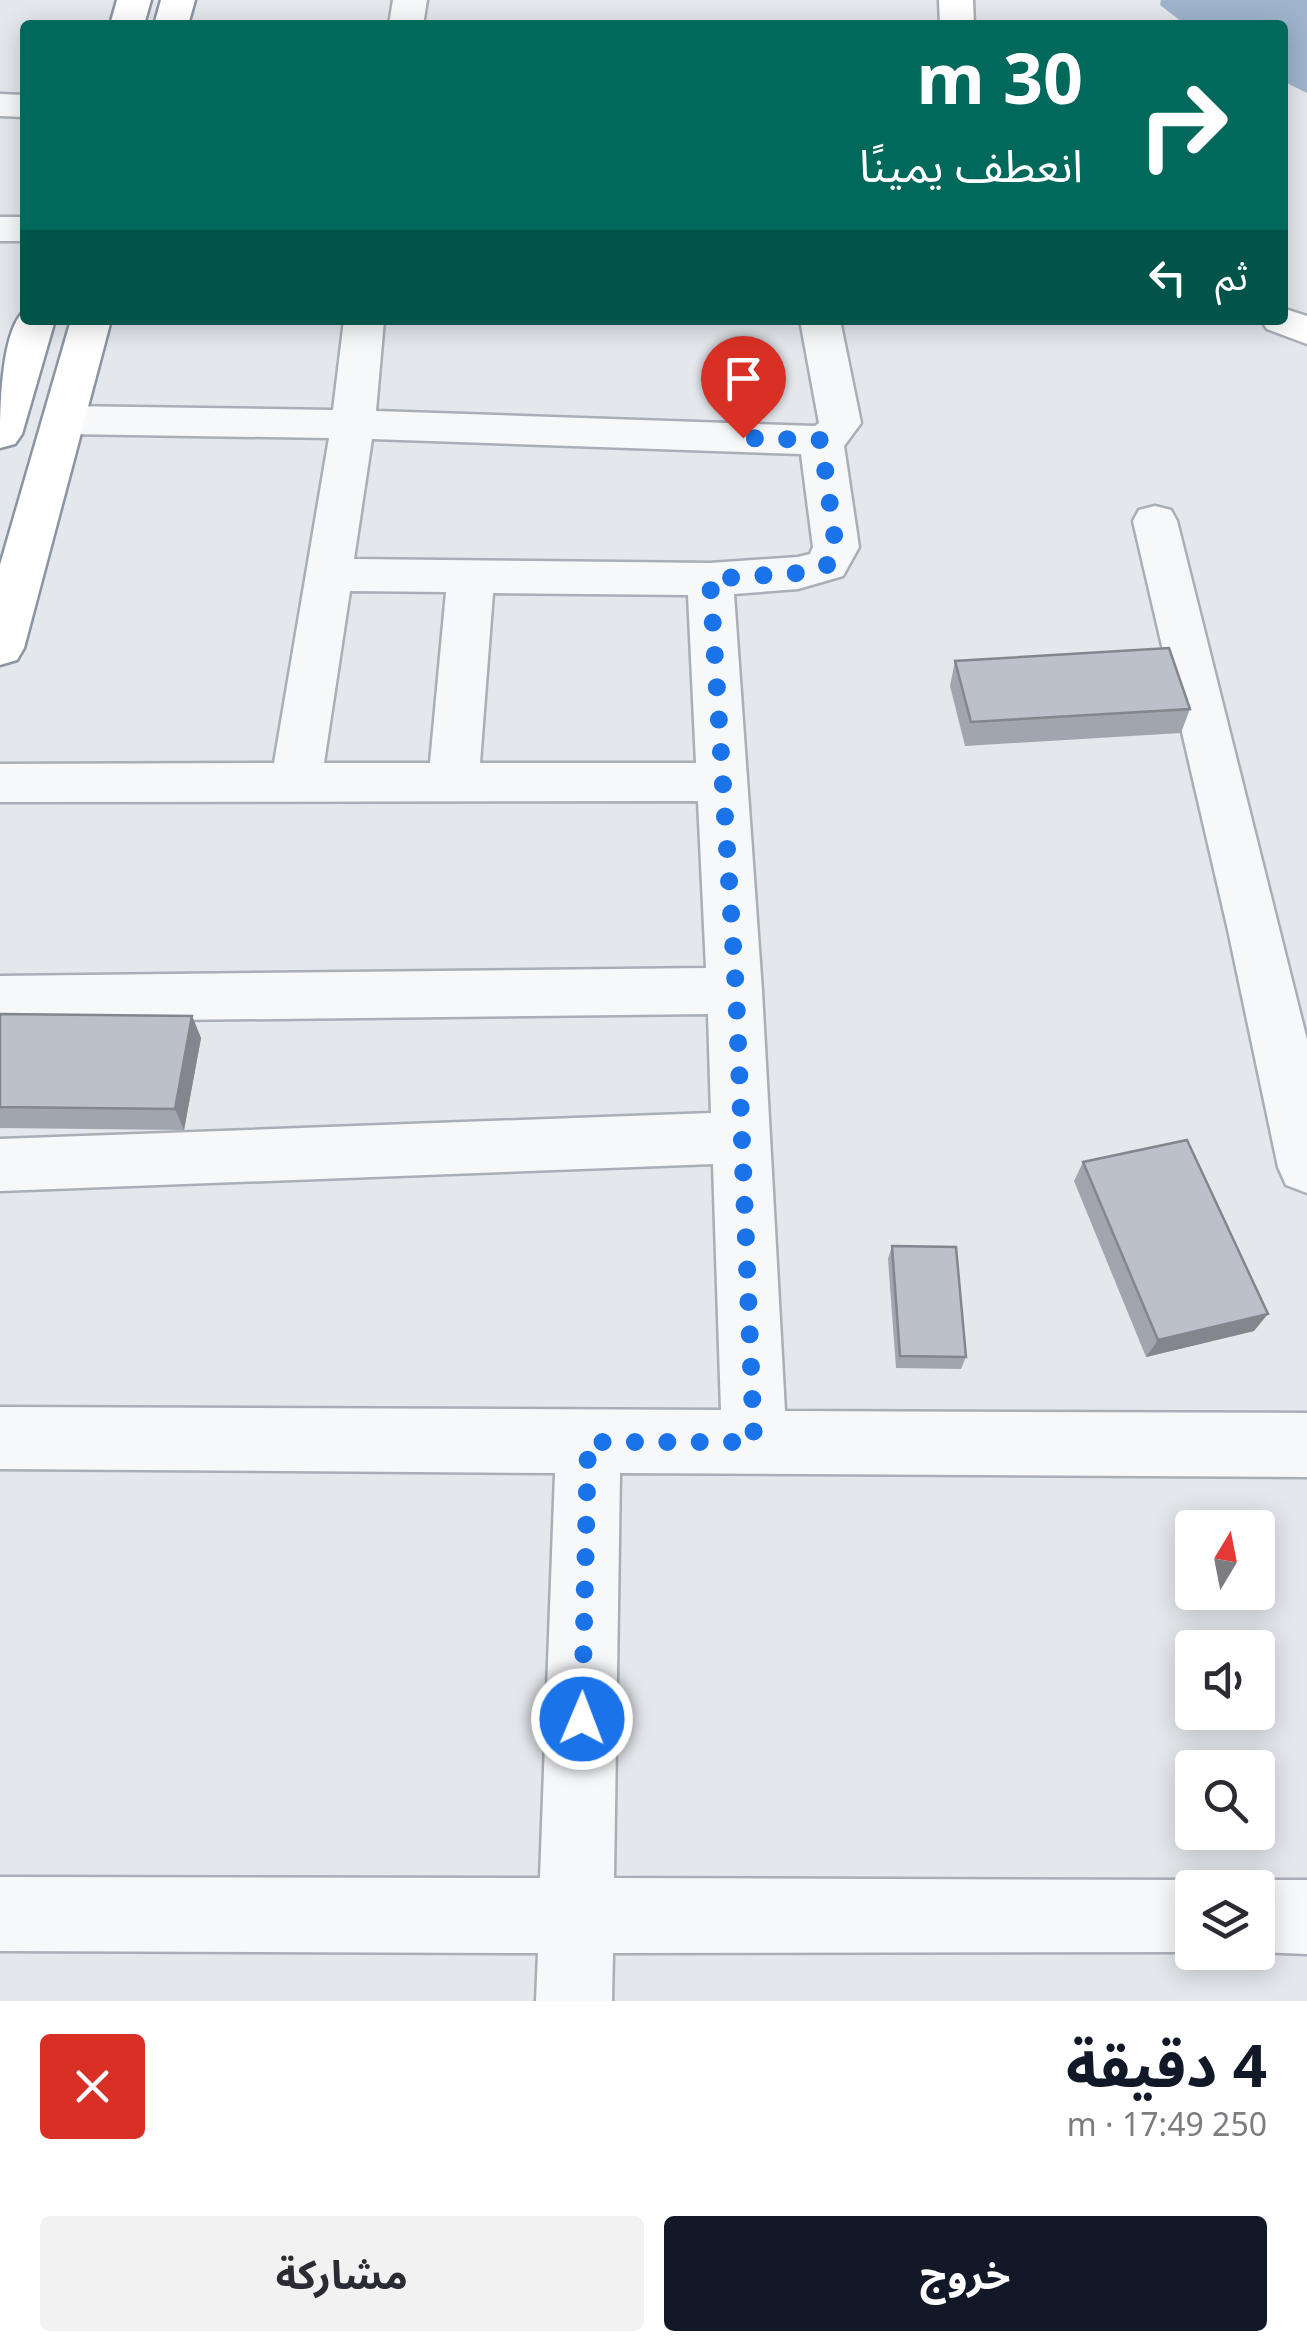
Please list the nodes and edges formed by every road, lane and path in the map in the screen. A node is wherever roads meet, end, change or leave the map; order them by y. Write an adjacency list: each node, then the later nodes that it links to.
1 (32, 325): 5 (main road)
2 (90, 325): 6 (main road)
3 (363, 325): 7 (street)
4 (821, 325): 9 (street)
5 (10, 368): 8 (main road)
6 (65, 420): 7 (street); 14 (main road)
7 (353, 424): 9 (street); 11 (street)
8 (0, 434)
9 (821, 440): 13 (street)
10 (1155, 520): 23 (street)
11 (329, 575): 12 (street); 15 (street)
12 (471, 576): 13 (street); 16 (street)
13 (710, 579): 17 (street)
14 (0, 648)
15 (296, 782): 16 (street); 18 (street)
16 (453, 782): 17 (street)
17 (721, 782): 19 (street)
18 (0, 783)
19 (736, 991): 20 (street); 21 (street)
20 (0, 998)
21 (741, 1137): 22 (street); 26 (street)
22 (0, 1165)
23 (1307, 1167)
24 (0, 1438): 25 (street)
25 (588, 1442): 26 (street); 29 (street)
26 (754, 1442): 27 (street)
27 (1307, 1445)
28 (0, 1914): 29 (street)
29 (577, 1916): 30 (street); 33 (street)
30 (1175, 1917)
31 (1275, 1918): 32 (street)
32 (1307, 1918)
33 (574, 2001)

